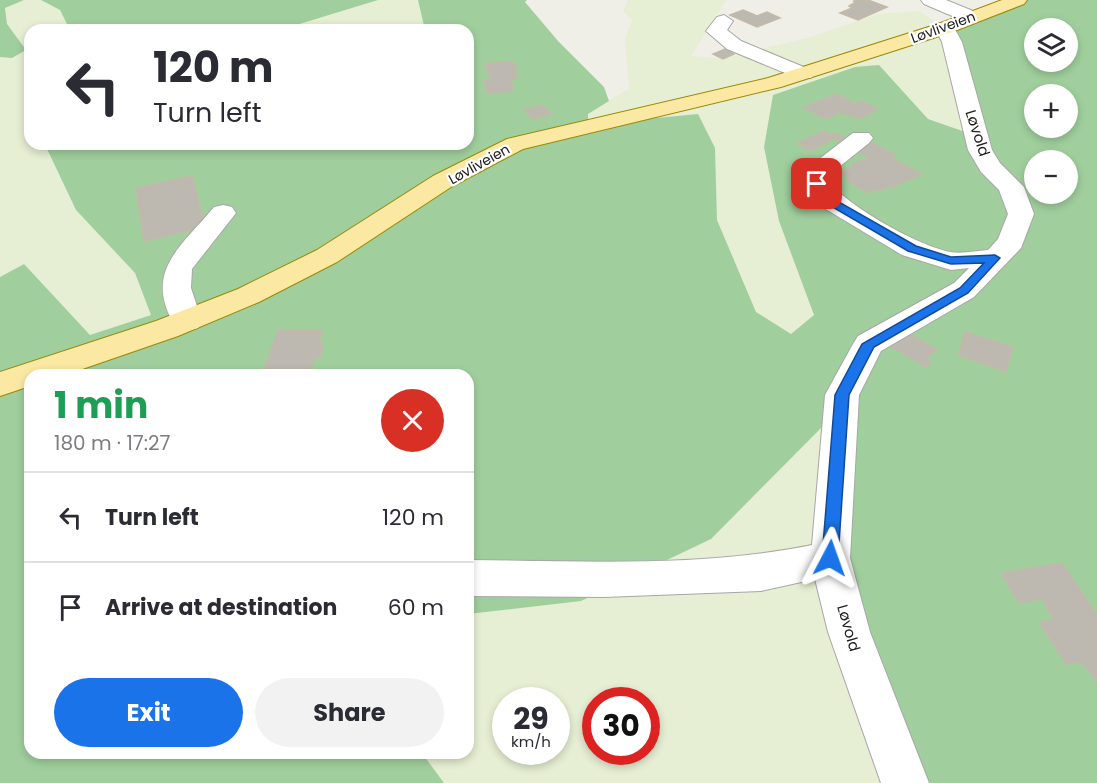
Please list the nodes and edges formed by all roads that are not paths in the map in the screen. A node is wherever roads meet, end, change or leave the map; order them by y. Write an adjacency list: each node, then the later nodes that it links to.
1 (930, 0): 4 (street)
2 (1015, 0): 4 (main road, Løvliveien)
3 (724, 21): 5 (street)
4 (958, 22): 5 (main road, Løvliveien); 8 (street, Løvold)
5 (804, 74): 9 (main road, Løvliveien)
6 (861, 138): 8 (street)
7 (223, 213): 9 (street)
8 (995, 258): 13 (street, Løvold)
9 (187, 321): 10 (main road, Løvliveien)
10 (49, 369)
11 (24, 377): 12 (main road, Løvliveien)
12 (0, 384)
13 (830, 558): 14 (street); 15 (street, Løvold)
14 (474, 578)
15 (905, 783)

